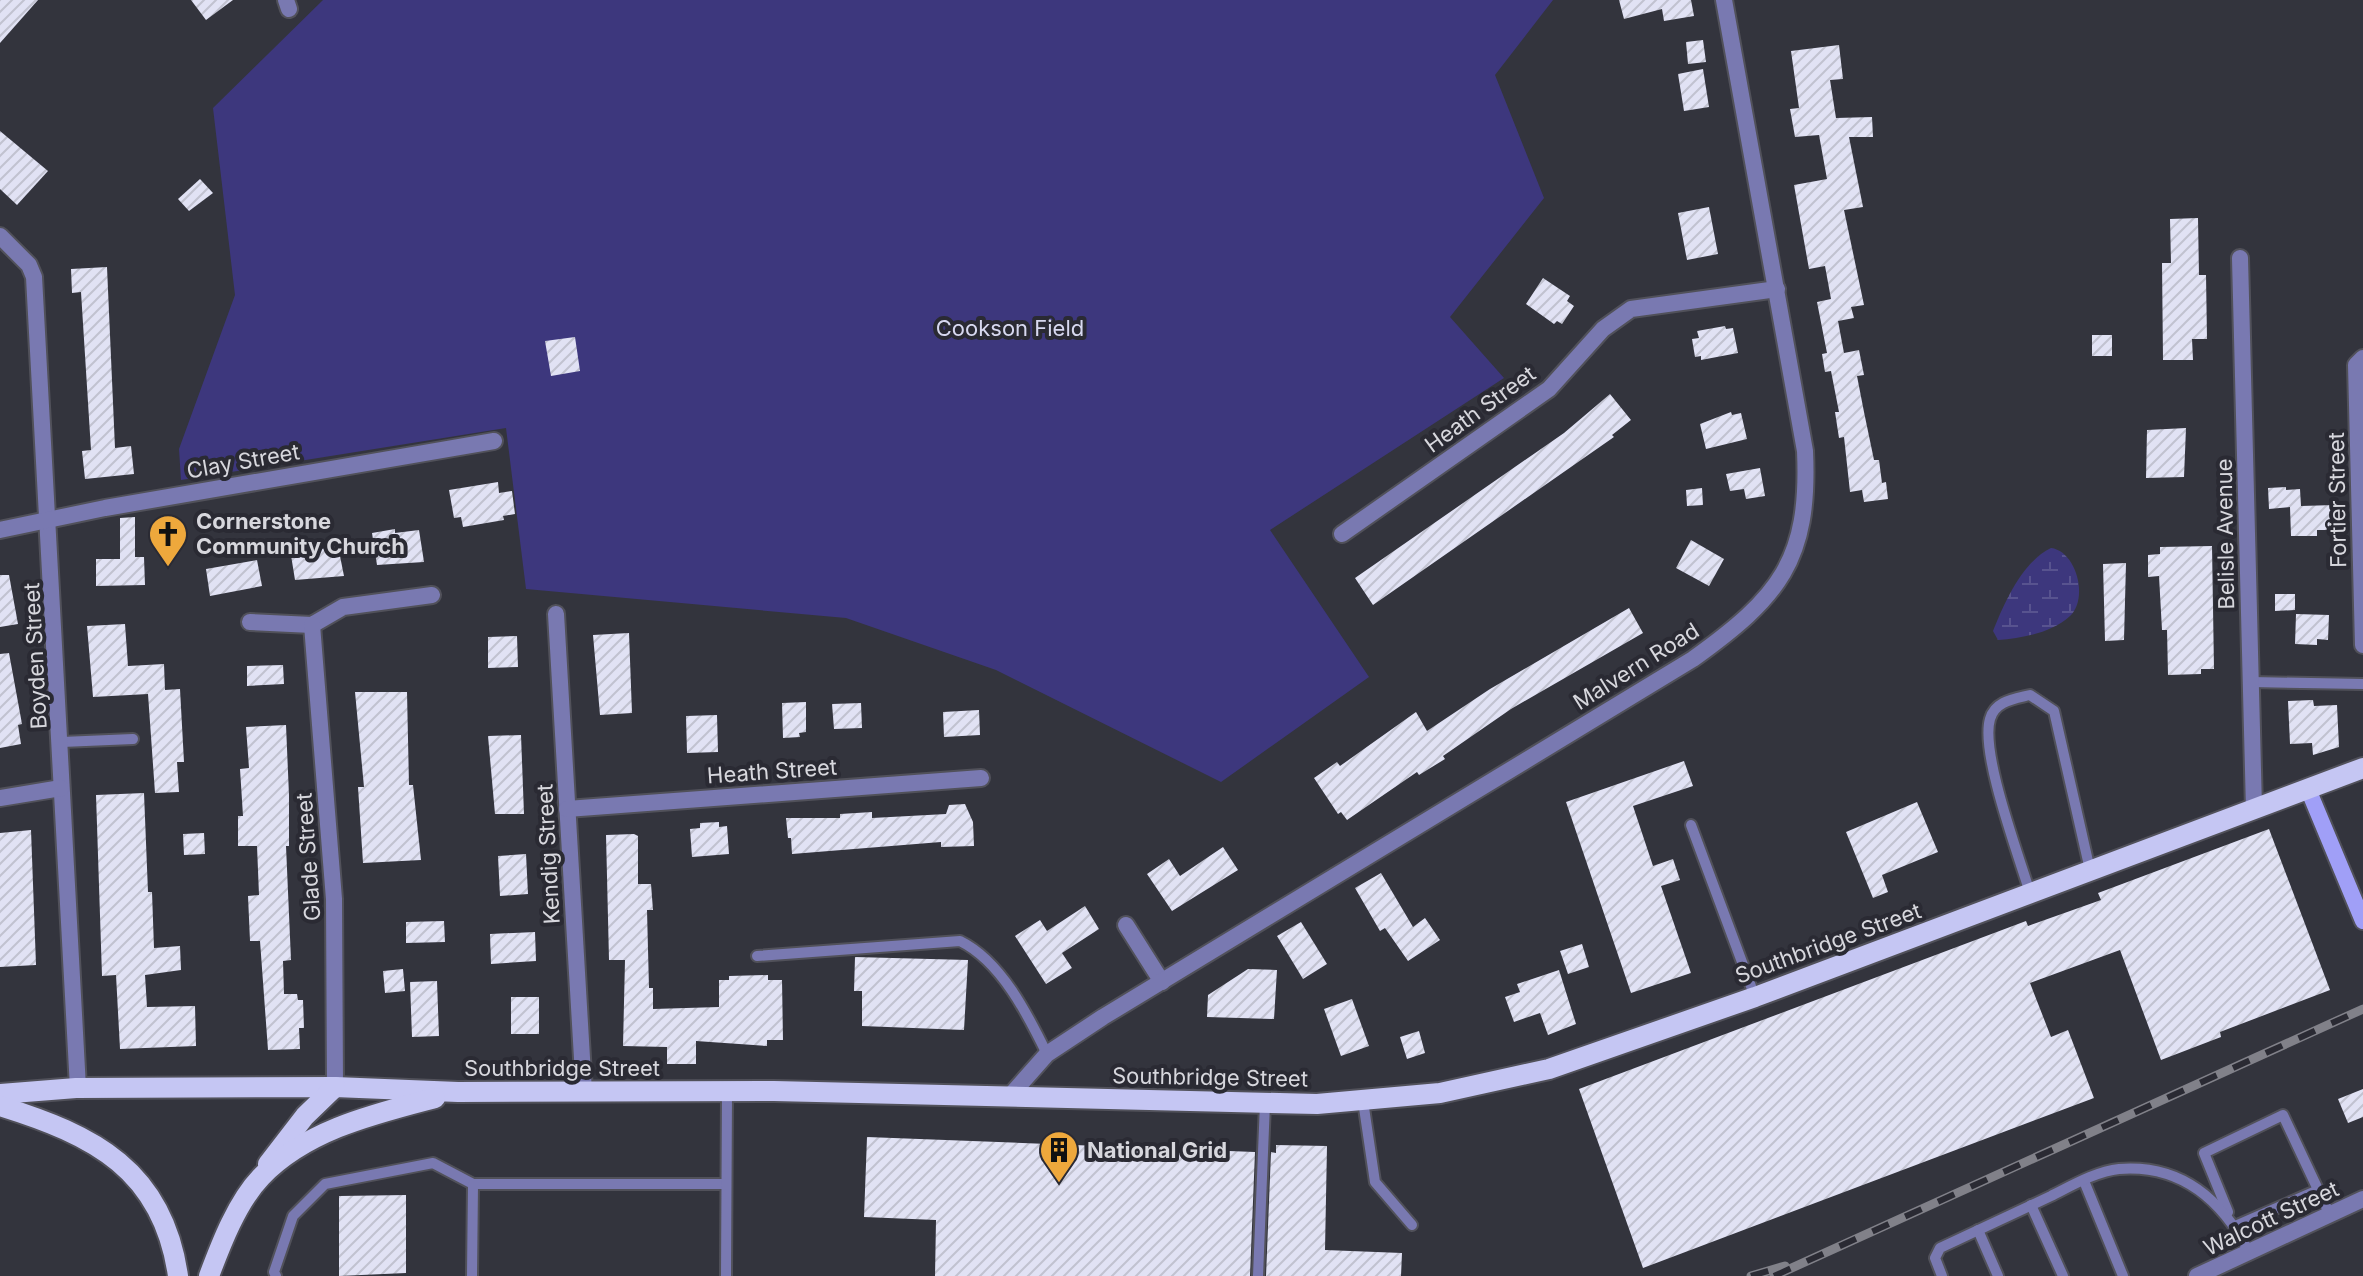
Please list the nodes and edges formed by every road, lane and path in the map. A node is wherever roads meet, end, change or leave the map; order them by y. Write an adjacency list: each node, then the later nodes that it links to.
1 (1724, 0): 4 (street, Malvern Road)
2 (0, 236): 7 (street, Boyden Street)
3 (2240, 258): 15 (street, Belisle Avenue)
4 (1777, 289): 9 (street, Heath Street); 32 (street, Malvern Road)
5 (2363, 358): 14 (street, Fortier Street)
6 (494, 441): 7 (street, Clay Street)
7 (50, 520): 8 (street, Clay Street); 18 (street, Boyden Street)
8 (0, 530)
9 (1342, 534)
10 (432, 595): 13 (street)
11 (556, 614): 24 (street, Kendig Street)
12 (250, 622): 13 (street)
13 (312, 625): 35 (street, Glade Street)
14 (2363, 645)
15 (2251, 682): 16 (lane); 25 (street, Belisle Avenue)
16 (2363, 684)
17 (133, 739): 18 (lane)
18 (62, 742): 21 (street, Boyden Street)
19 (2363, 768): 22 (main road, Southbridge Street)
20 (981, 778): 24 (street, Heath Street)
21 (61, 788): 23 (street); 36 (street, Boyden Street)
22 (2308, 789): 25 (main road, Southbridge Street); 29 (main road)
23 (0, 798)
24 (567, 809): 39 (street, Kendig Street)
25 (2254, 809): 27 (main road, Southbridge Street)
26 (1691, 825): 33 (lane)
27 (2090, 870): 28 (main road, Southbridge Street); 28 (lane)
28 (2030, 893): 33 (main road, Southbridge Street)
29 (2363, 921)
30 (1126, 925): 32 (street)
31 (757, 956): 34 (lane)
32 (1162, 982): 34 (street, Malvern Road)
33 (1755, 997): 42 (main road, Southbridge Street)
34 (1047, 1054): 41 (street, Malvern Road)
35 (335, 1087): 36 (main road, Southbridge Street); 38 (main road, Southbridge Street); 45 (main road)
36 (78, 1088): 40 (main road, Southbridge Street)
37 (727, 1091): 39 (main road, Southbridge Street); 41 (main road, Southbridge Street); 48 (lane)
38 (458, 1092): 39 (main road, Southbridge Street); 45 (main road)
39 (584, 1092)
40 (0, 1094)
41 (1009, 1097): 43 (main road, Southbridge Street)
42 (1363, 1101): 43 (main road, Southbridge Street); 54 (lane)
43 (1265, 1103): 62 (lane)
44 (0, 1106): 57 (main road)
45 (260, 1178): 58 (main road)
46 (2084, 1181): 51 (lane); 53 (lane); 66 (lane)
47 (473, 1184): 48 (lane); 59 (lane); 60 (lane)
48 (725, 1184): 61 (lane)
49 (2318, 1190): 52 (lane); 53 (lane); 53 (lane)
50 (2363, 1199): 52 (street, Walcott Street)
51 (2031, 1205): 55 (lane); 65 (lane)
52 (2330, 1215): 56 (street, Walcott Street)
53 (2234, 1223): 56 (lane)
54 (1412, 1225)
55 (1978, 1230): 63 (lane); 64 (lane)
56 (2241, 1256): 67 (street, Walcott Street); 68 (street)
57 (178, 1276)
58 (209, 1276)
59 (276, 1276)
60 (472, 1276)
61 (726, 1276)
62 (1258, 1276)
63 (1942, 1276)
64 (1998, 1276)
65 (2063, 1276)
66 (2123, 1276)
67 (2197, 1276)
68 (2240, 1276)

